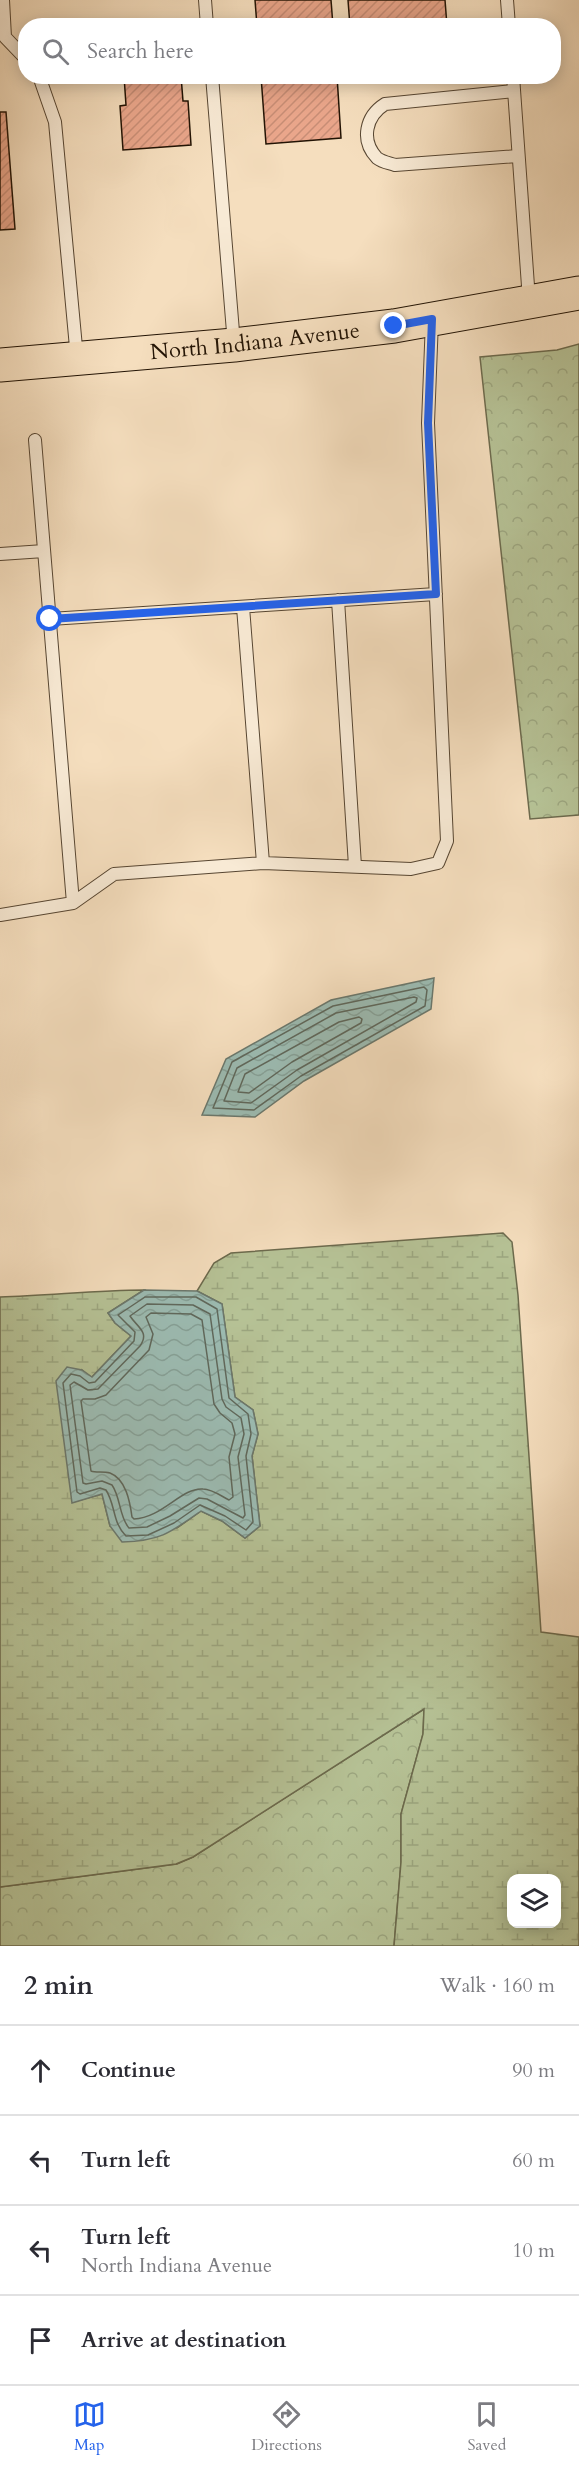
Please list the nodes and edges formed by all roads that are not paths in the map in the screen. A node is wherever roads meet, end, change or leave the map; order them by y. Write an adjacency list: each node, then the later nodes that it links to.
1 (3, 0): 6 (lane)
2 (205, 0): 4 (lane)
3 (507, 0): 5 (lane)
4 (206, 18)
5 (508, 18)
6 (3, 37): 7 (lane)
7 (18, 51)
8 (42, 84): 17 (lane)
9 (213, 84): 16 (lane)
10 (514, 84): 11 (lane)
11 (514, 91): 12 (lane); 12 (lane)
12 (518, 156): 14 (lane)
13 (579, 293): 14 (main road, North Indiana Avenue)
14 (529, 302): 15 (main road, North Indiana Avenue)
15 (432, 319): 16 (main road, North Indiana Avenue); 22 (lane)
16 (234, 345): 17 (main road, North Indiana Avenue)
17 (77, 359): 18 (main road, North Indiana Avenue)
18 (0, 365)
19 (35, 440): 20 (lane)
20 (44, 551): 21 (lane); 25 (lane)
21 (0, 554)
22 (436, 594): 23 (lane); 27 (lane)
23 (338, 600): 24 (lane); 27 (lane)
24 (243, 607): 25 (lane); 26 (lane)
25 (50, 619): 28 (lane)
26 (263, 863): 27 (lane); 28 (lane)
27 (355, 866)
28 (73, 903): 29 (lane)
29 (0, 915)

